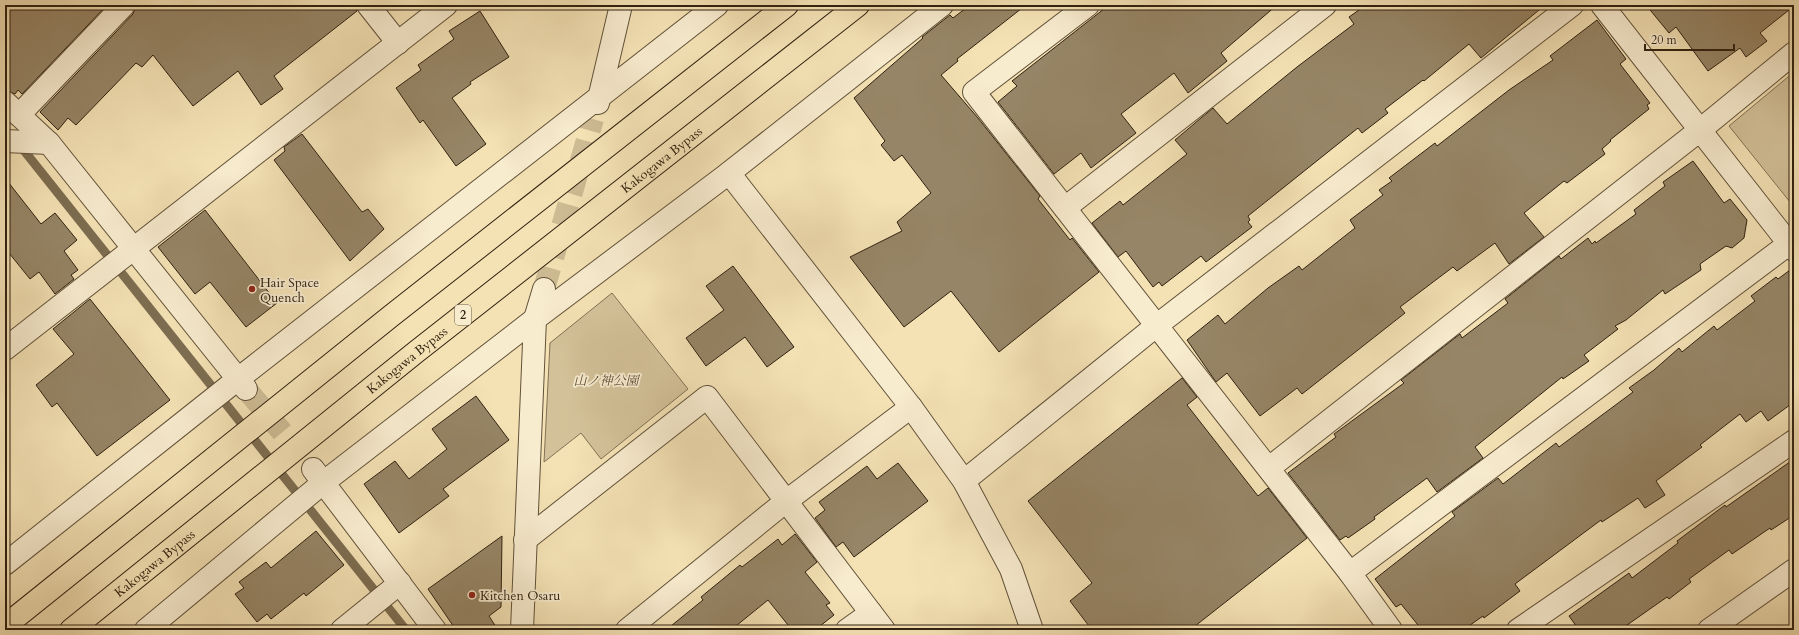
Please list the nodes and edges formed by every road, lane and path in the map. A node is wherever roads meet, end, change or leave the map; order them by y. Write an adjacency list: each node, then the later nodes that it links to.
1 (124, 5): 16 (street)
2 (368, 5): 13 (street)
3 (446, 5): 13 (street)
4 (622, 5): 15 (street)
5 (717, 5): 15 (street)
6 (787, 5): 42 (highway)
7 (858, 5): 43 (highway, Kakogawa Bypass / 2)
8 (942, 5): 21 (street)
9 (1088, 5): 22 (street)
10 (1326, 5): 22 (street)
11 (1572, 5): 27 (street)
12 (1602, 5): 18 (street)
13 (398, 43): 24 (street)
14 (1794, 53): 18 (street)
15 (599, 98): 17 (street); 29 (street)
16 (12, 109): 20 (street)
17 (593, 119)
18 (1700, 130): 23 (street); 32 (street)
19 (5, 142): 20 (street)
20 (49, 143): 24 (street)
21 (729, 173): 26 (street); 30 (street)
22 (1065, 208): 27 (street)
23 (1792, 244): 39 (street)
24 (132, 248): 28 (street); 29 (street)
25 (544, 289): 26 (street)
26 (535, 319): 33 (street); 36 (street)
27 (1156, 326): 32 (street); 34 (street)
28 (5, 349)
29 (242, 384): 37 (street)
30 (911, 407): 34 (street); 35 (street)
31 (1794, 441): 53 (street)
32 (1269, 468): 39 (street)
33 (319, 475): 40 (street); 44 (street)
34 (964, 481): 51 (street)
35 (785, 502): 36 (street); 41 (street); 48 (street)
36 (525, 540): 47 (street)
37 (5, 564)
38 (1794, 570): 54 (street)
39 (1350, 573): 52 (street)
40 (400, 583): 45 (street); 46 (street)
41 (871, 613): 49 (street); 50 (street)
42 (5, 626)
43 (71, 630)
44 (146, 630)
45 (342, 630)
46 (435, 630)
47 (522, 630)
48 (627, 630)
49 (847, 630)
50 (884, 630)
51 (1032, 630)
52 (1391, 630)
53 (1518, 630)
54 (1709, 630)

